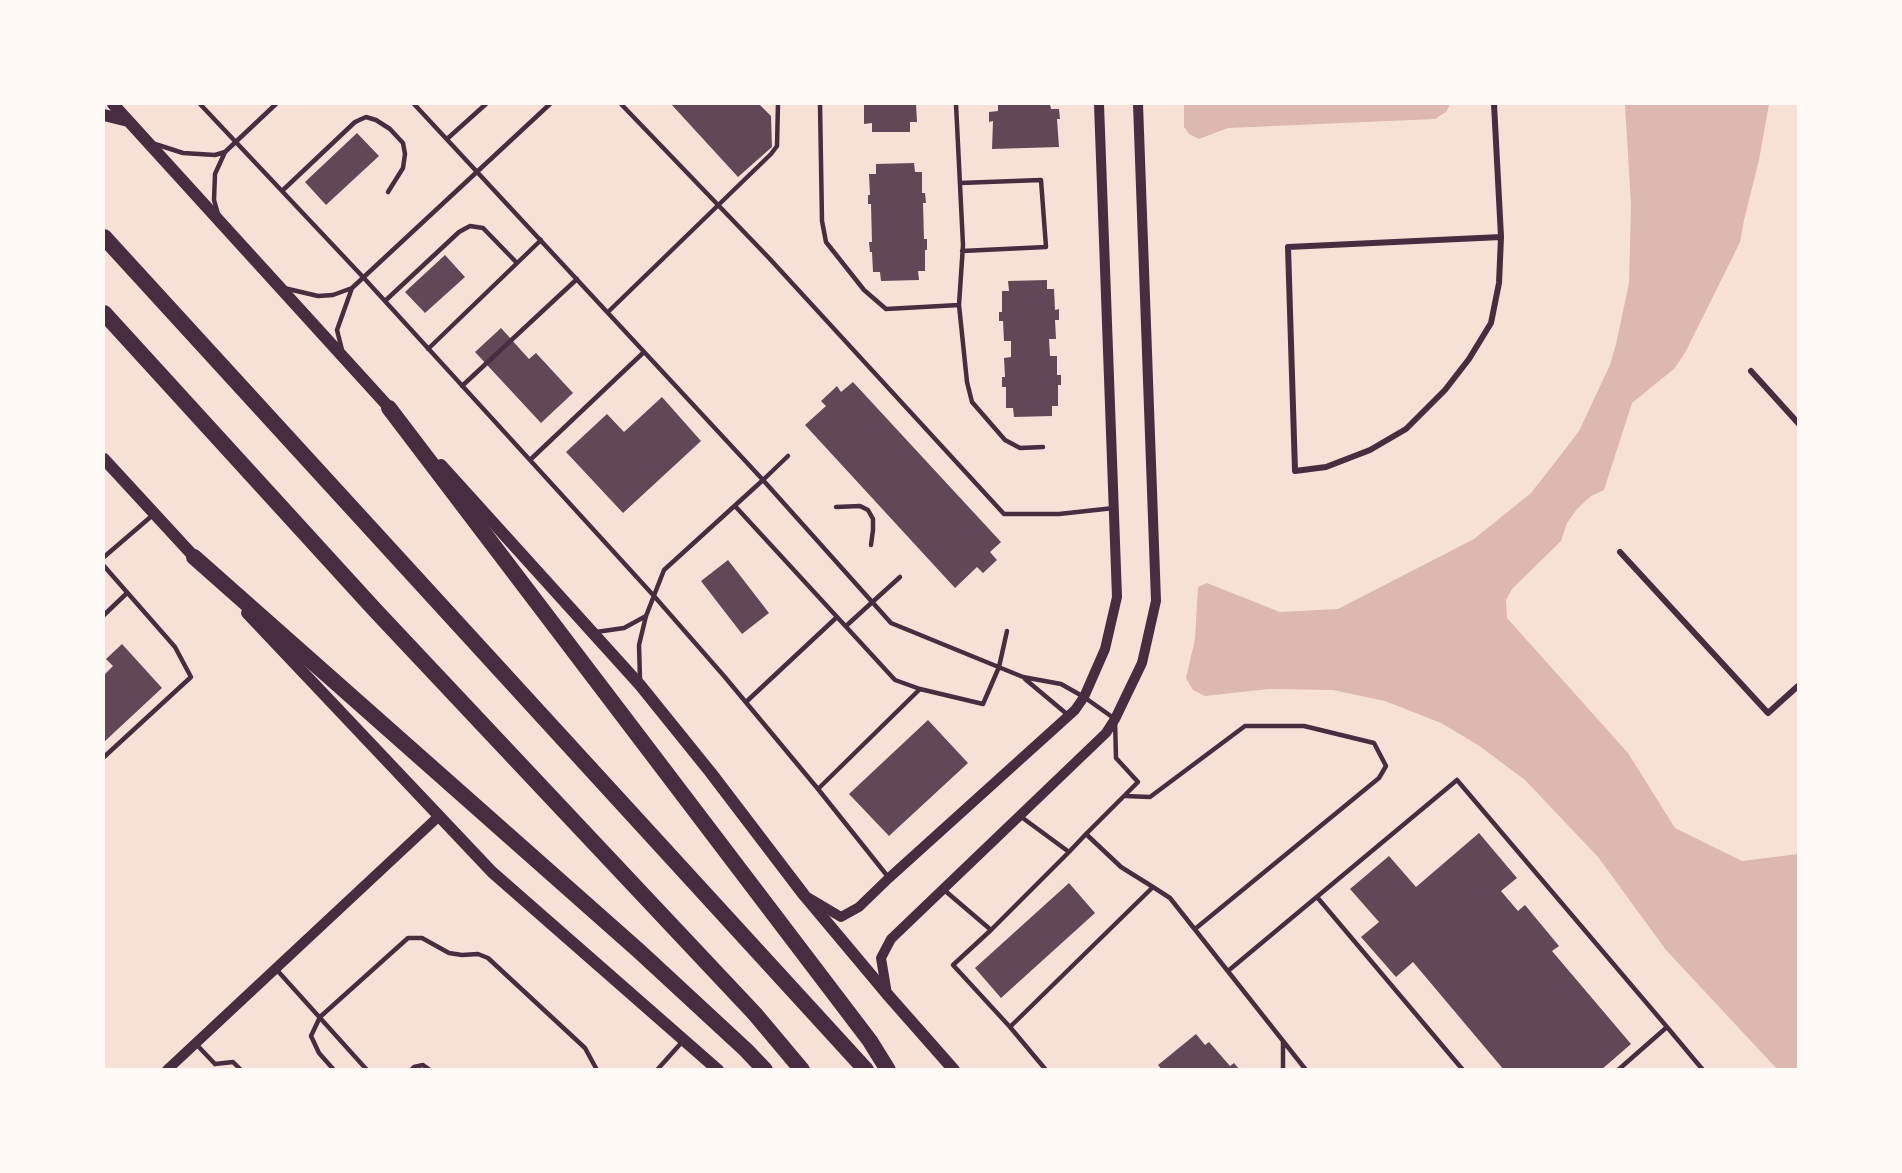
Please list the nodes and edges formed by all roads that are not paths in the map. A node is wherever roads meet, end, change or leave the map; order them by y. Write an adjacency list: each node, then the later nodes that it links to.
1 (112, 104): 16 (main road)
2 (118, 104): 16 (main road)
3 (200, 104): 19 (lane)
4 (276, 104): 19 (lane)
5 (414, 104): 17 (lane)
6 (486, 104): 17 (lane)
7 (550, 104): 21 (lane)
8 (621, 104): 25 (lane)
9 (778, 104): 25 (lane)
10 (820, 104): 37 (lane)
11 (956, 104): 22 (lane)
12 (1099, 104): 54 (street)
13 (1138, 104): 79 (street)
14 (1494, 104): 28 (street)
15 (104, 116): 16 (main road)
16 (128, 121): 18 (main road)
17 (447, 139): 21 (lane)
18 (147, 141): 20 (lane); 26 (main road)
19 (236, 141): 20 (lane); 23 (lane)
20 (225, 152): 26 (lane)
21 (477, 171): 29 (lane); 32 (lane)
22 (960, 183): 30 (lane); 30 (lane)
23 (282, 191): 24 (lane); 32 (lane)
24 (388, 192)
25 (718, 206): 38 (lane); 54 (lane)
26 (219, 220): 34 (main road)
27 (104, 237): 115 (highway)
28 (1501, 237): 28 (street)
29 (541, 240): 31 (lane); 33 (lane)
30 (962, 251): 37 (lane)
31 (517, 263): 36 (lane); 40 (lane)
32 (363, 278): 35 (lane); 36 (lane)
33 (577, 279): 38 (lane); 44 (lane)
34 (279, 287): 35 (lane); 42 (main road)
35 (352, 288): 42 (lane)
36 (385, 301): 40 (lane)
37 (959, 305): 47 (lane)
38 (608, 312): 41 (lane)
39 (104, 313): 114 (highway)
40 (428, 349): 44 (lane)
41 (644, 352): 50 (lane); 51 (lane)
42 (344, 358): 45 (main road)
43 (1751, 371): 46 (street)
44 (462, 386): 50 (lane)
45 (389, 408): 70 (main road); 116 (highway)
46 (1798, 423)
47 (1043, 447)
48 (788, 456): 51 (lane)
49 (104, 459): 55 (main road)
50 (530, 460): 63 (lane)
51 (763, 480): 52 (lane); 64 (lane)
52 (735, 506): 63 (lane); 67 (lane)
53 (836, 507): 56 (lane)
54 (1114, 508): 76 (street)
55 (154, 513): 58 (lane); 59 (main road)
56 (871, 545)
57 (1620, 552): 74 (street)
58 (104, 557)
59 (194, 557): 83 (main road); 113 (highway)
60 (104, 566): 62 (lane)
61 (900, 577): 64 (lane)
62 (128, 593): 65 (lane); 80 (lane)
63 (654, 596): 66 (lane); 77 (lane)
64 (872, 602): 68 (lane); 71 (lane)
65 (104, 615)
66 (646, 616): 70 (lane); 73 (lane)
67 (837, 617): 68 (lane); 77 (lane)
68 (846, 626): 75 (lane)
69 (1006, 631): 71 (lane)
70 (593, 633): 73 (main road)
71 (999, 667): 72 (lane); 75 (lane)
72 (1023, 677): 76 (lane); 78 (lane)
73 (640, 685): 90 (main road)
74 (1798, 686)
75 (920, 689): 81 (lane)
76 (1084, 697): 78 (street); 79 (lane)
77 (746, 702): 81 (lane)
78 (1068, 715): 87 (street)
79 (1115, 719): 82 (lane); 84 (street)
80 (104, 757)
81 (818, 789): 87 (lane)
82 (1124, 796): 85 (lane); 92 (lane)
83 (439, 816): 94 (street); 100 (main road)
84 (1020, 816): 86 (lane); 89 (street)
85 (1086, 834): 86 (lane); 88 (lane)
86 (1069, 852): 93 (lane)
87 (889, 878): 90 (street)
88 (1153, 887): 92 (lane); 98 (lane)
89 (943, 889): 93 (lane); 96 (street)
90 (804, 895): 96 (main road)
91 (1317, 897): 95 (lane); 99 (lane); 121 (lane)
92 (1195, 929): 95 (lane)
93 (991, 930): 98 (lane)
94 (275, 968): 97 (lane); 102 (street)
95 (1228, 971): 101 (lane)
96 (887, 994): 117 (main road)
97 (320, 1017): 106 (lane); 107 (lane); 110 (lane)
98 (1010, 1027): 118 (lane)
99 (1667, 1028): 122 (lane); 123 (lane)
100 (684, 1040): 111 (lane); 112 (main road)
101 (1283, 1041): 119 (lane); 120 (lane)
102 (195, 1043): 103 (lane); 104 (street)
103 (214, 1067): 105 (lane)
104 (167, 1070)
105 (241, 1070)
106 (334, 1070)
107 (367, 1070)
108 (411, 1070): 109 (lane)
109 (430, 1070)
110 (597, 1070)
111 (657, 1070)
112 (718, 1070)
113 (765, 1070)
114 (802, 1070)
115 (866, 1070)
116 (888, 1070)
117 (954, 1070)
118 (1046, 1070)
119 (1283, 1070)
120 (1306, 1070)
121 (1462, 1070)
122 (1618, 1070)
123 (1703, 1070)

